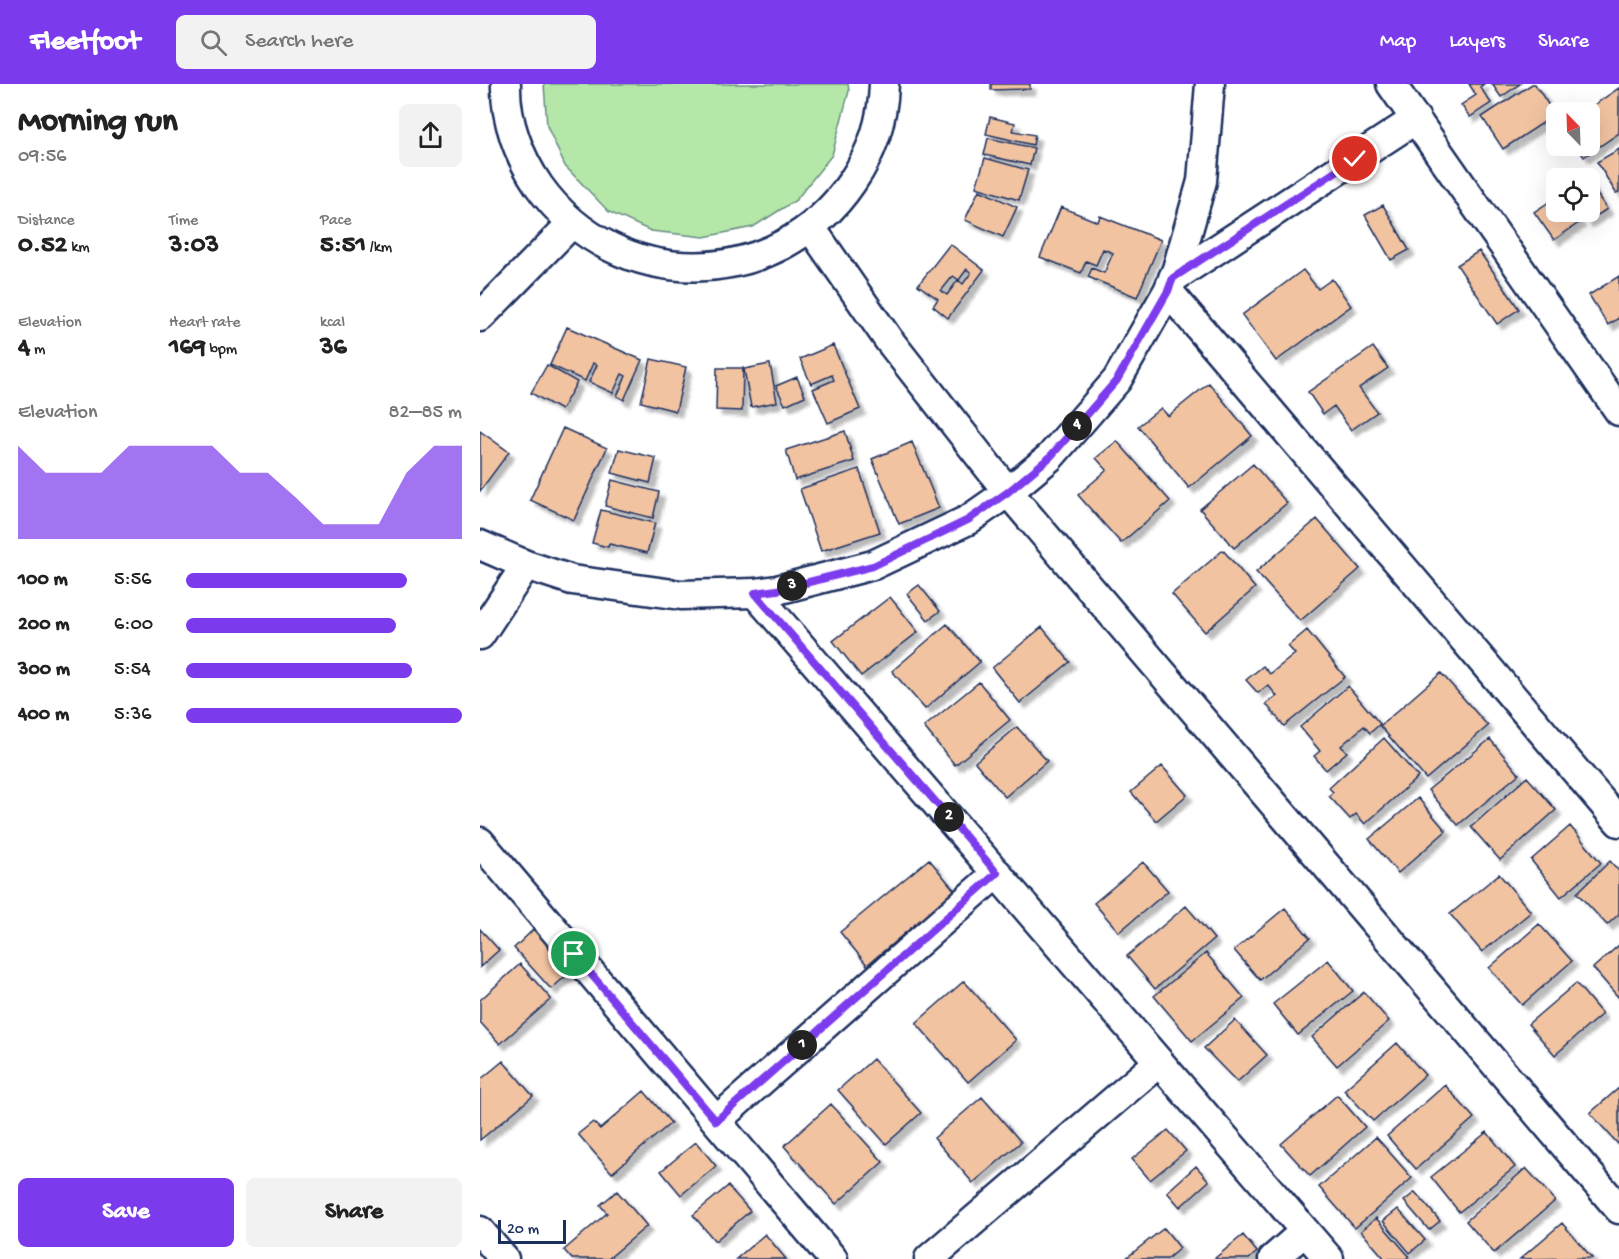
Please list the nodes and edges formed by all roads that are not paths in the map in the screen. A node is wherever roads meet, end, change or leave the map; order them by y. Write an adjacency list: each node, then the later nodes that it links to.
1 (506, 84): 6 (street)
2 (884, 84): 7 (street)
3 (1210, 84): 8 (street)
4 (1391, 84): 5 (street)
5 (1416, 119): 8 (street); 10 (street)
6 (572, 223): 7 (street); 9 (street)
7 (811, 228): 11 (street)
8 (1170, 284): 11 (street); 16 (street)
9 (480, 316)
10 (1619, 411)
11 (1008, 492): 14 (street); 21 (street)
12 (480, 545): 13 (street)
13 (526, 565): 14 (street); 15 (street)
14 (755, 593): 18 (street)
15 (480, 635)
16 (1619, 822)
17 (480, 842): 20 (street)
18 (997, 873): 19 (street); 20 (street)
19 (1159, 1062): 23 (street); 26 (street)
20 (716, 1121): 25 (street)
21 (1619, 1209)
22 (480, 1231): 24 (street)
23 (1305, 1231): 27 (street); 28 (street)
24 (504, 1259)
25 (833, 1259)
26 (929, 1259)
27 (1273, 1259)
28 (1329, 1259)

